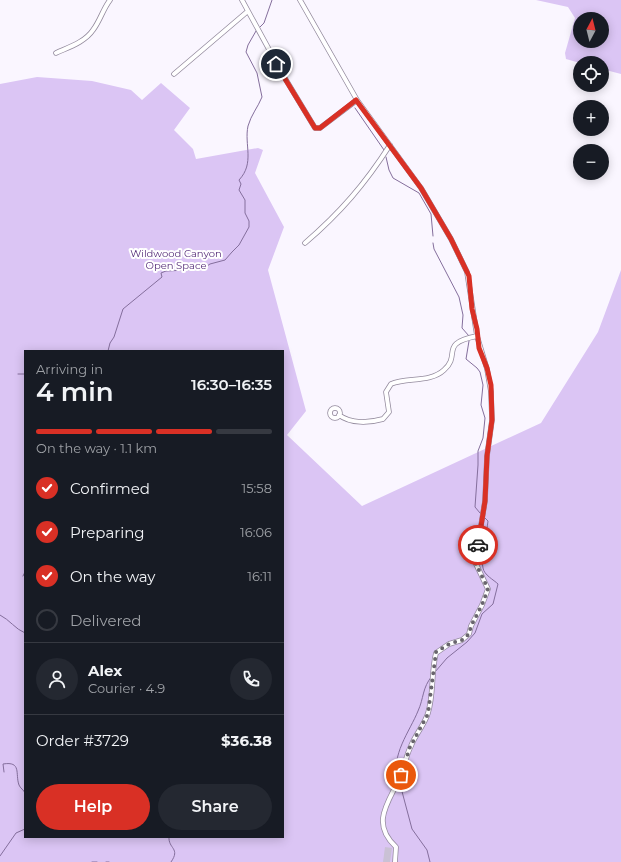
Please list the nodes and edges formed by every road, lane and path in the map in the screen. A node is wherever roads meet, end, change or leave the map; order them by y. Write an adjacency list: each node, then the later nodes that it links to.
1 (110, 0): 5 (street)
2 (242, 0): 4 (street)
3 (300, 0): 7 (street)
4 (248, 11): 6 (street); 7 (street)
5 (56, 53)
6 (174, 74)
7 (356, 100): 8 (street)
8 (390, 146): 9 (street); 10 (street)
9 (305, 243)
10 (477, 336): 11 (street); 12 (street)
11 (339, 415)
12 (395, 862)

